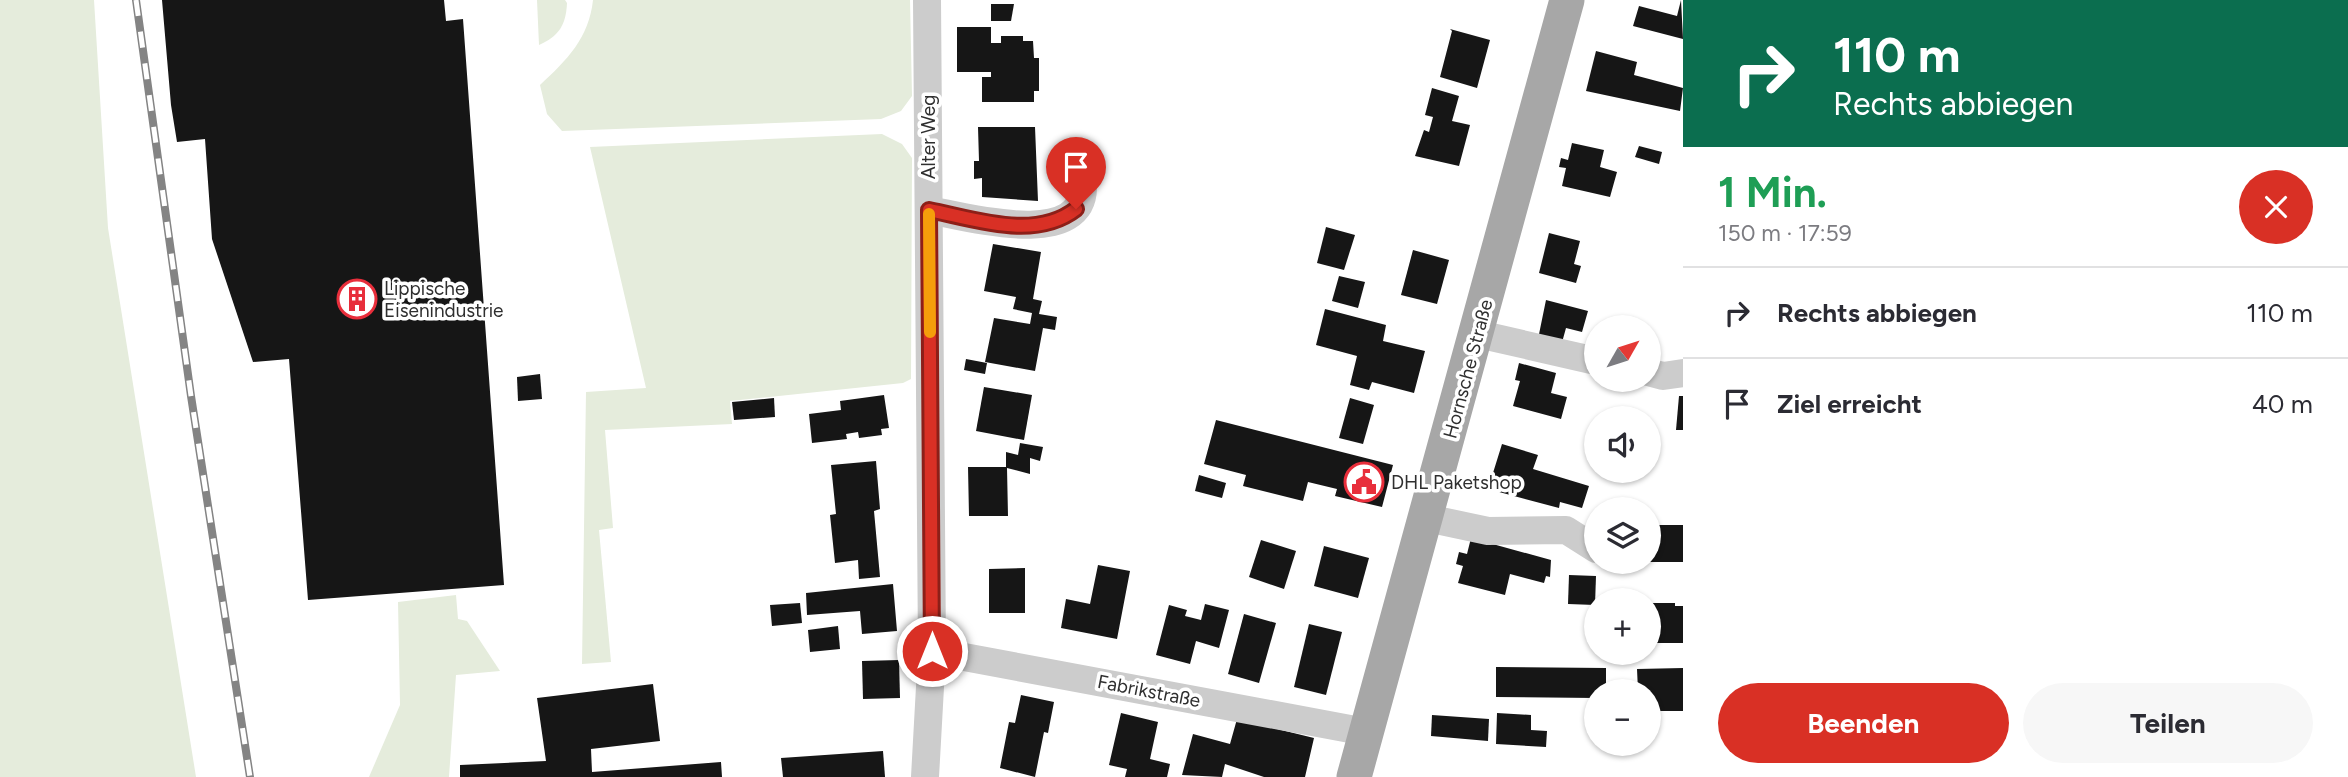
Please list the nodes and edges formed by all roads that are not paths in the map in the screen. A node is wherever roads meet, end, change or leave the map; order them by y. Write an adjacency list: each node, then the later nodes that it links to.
1 (927, 0): 4 (street, Alter Weg)
2 (1571, 12): 5 (main road, Hornsche Straße)
3 (1078, 167): 4 (street)
4 (929, 210): 11 (street, Alter Weg)
5 (1478, 334): 6 (street); 9 (main road, Hornsche Straße)
6 (1584, 358)
7 (1683, 373): 8 (street)
8 (1661, 375)
9 (1427, 518): 10 (street); 12 (main road, Hornsche Straße)
10 (1584, 541)
11 (932, 651): 12 (street, Fabrikstraße); 13 (street, Alter Weg)
12 (1366, 732): 14 (main road, Hornsche Straße)
13 (925, 777)
14 (1353, 777)

